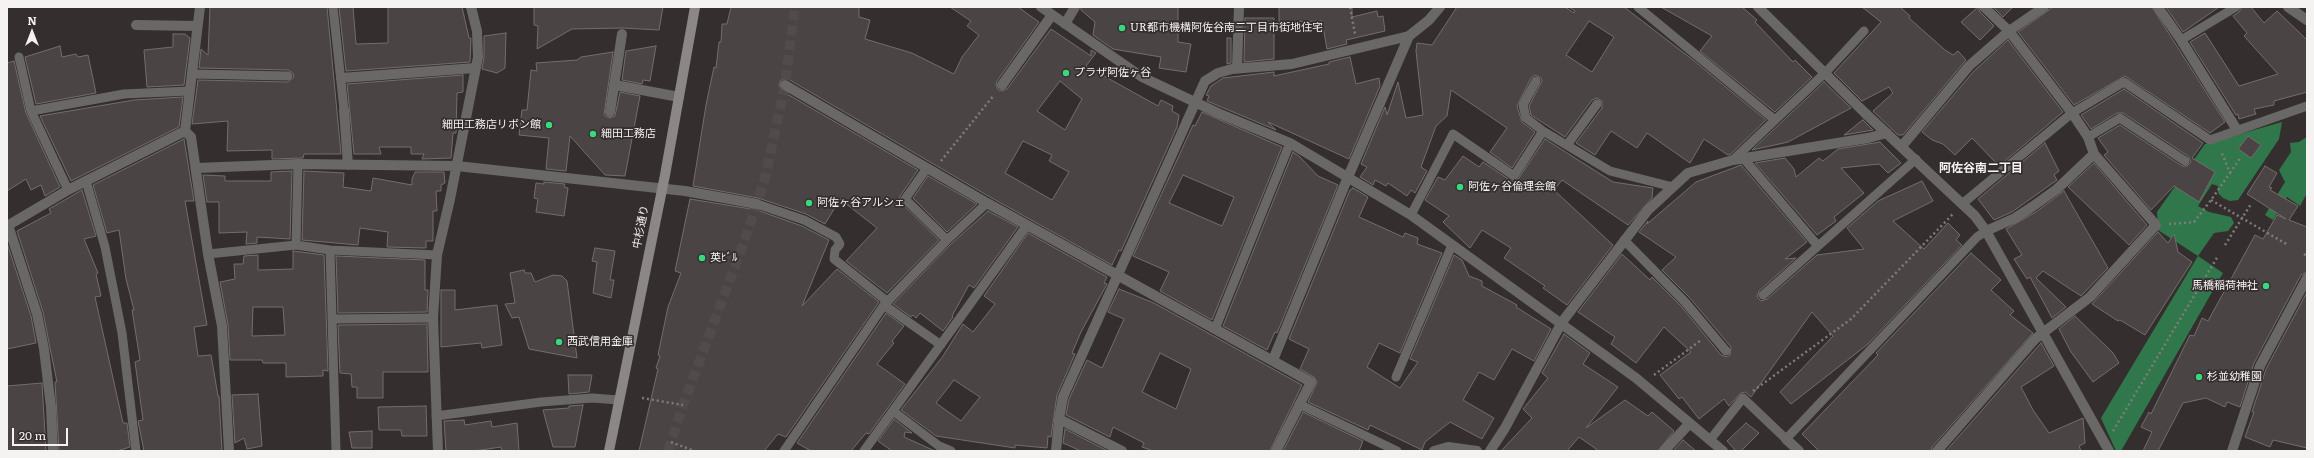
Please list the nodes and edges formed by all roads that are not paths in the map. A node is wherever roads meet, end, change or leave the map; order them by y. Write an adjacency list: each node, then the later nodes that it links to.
1 (200, 7): 20 (street)
2 (333, 7): 32 (lane)
3 (471, 7): 27 (street)
4 (695, 7): 38 (main road, 中杉通り)
5 (1041, 7): 16 (street)
6 (1075, 7): 18 (street)
7 (1239, 7): 28 (street)
8 (1440, 7): 24 (street)
9 (1638, 7): 46 (lane)
10 (1758, 7): 29 (street)
11 (1984, 7): 22 (street)
12 (2044, 7): 22 (street)
13 (2158, 7): 25 (street)
14 (2236, 7): 25 (lane)
15 (2288, 7): 17 (street)
16 (1052, 15): 18 (street); 36 (street)
17 (2307, 20)
18 (1065, 24): 39 (street)
19 (136, 26): 20 (street)
20 (198, 26): 30 (street)
21 (1864, 31): 29 (lane)
22 (2009, 31): 45 (street); 54 (street)
23 (622, 34): 34 (street)
24 (1409, 36): 28 (street); 65 (street)
25 (2181, 40): 47 (street)
26 (19, 57): 43 (lane)
27 (475, 68): 32 (street); 62 (street)
28 (1237, 68): 39 (street)
29 (1826, 72): 46 (lane); 50 (street)
30 (192, 74): 31 (lane); 37 (street)
31 (288, 76)
32 (341, 78): 42 (lane)
33 (1536, 81): 49 (lane)
34 (615, 85): 38 (street); 44 (street)
35 (785, 85): 64 (street)
36 (1002, 85)
37 (189, 91): 43 (lane); 48 (street)
38 (679, 97): 69 (main road, 中杉通り)
39 (1195, 101): 52 (street); 85 (street)
40 (1597, 104): 53 (lane)
41 (2307, 106): 47 (lane)
42 (344, 110): 61 (street)
43 (31, 111): 68 (lane)
44 (610, 112)
45 (2072, 113): 47 (lane); 51 (street); 72 (lane)
46 (1775, 120): 58 (lane)
47 (2236, 130)
48 (184, 131): 63 (street); 66 (street)
49 (1543, 131): 53 (lane); 73 (lane)
50 (1887, 133): 54 (street); 56 (street)
51 (2088, 137): 55 (street); 59 (lane)
52 (1290, 143): 65 (street); 92 (lane)
53 (1567, 145): 67 (lane)
54 (1902, 146): 57 (street)
55 (2094, 154): 76 (street); 93 (street)
56 (1744, 158): 58 (street); 81 (lane)
57 (1916, 159): 72 (street); 81 (lane)
58 (1733, 160): 67 (street)
59 (2185, 161)
60 (298, 164): 61 (street); 63 (street); 79 (lane)
61 (348, 165): 62 (street)
62 (457, 166): 69 (street); 84 (street)
63 (197, 168): 83 (street)
64 (930, 170): 70 (street); 77 (lane)
65 (1348, 177): 73 (street); 96 (street)
66 (86, 181): 68 (street); 109 (lane)
67 (1673, 187): 78 (street)
68 (68, 190): 75 (street)
69 (660, 190): 71 (street); 98 (main road, 中杉通り)
70 (987, 203): 74 (street); 77 (lane)
71 (758, 204): 88 (lane)
72 (1962, 204): 76 (street)
73 (1411, 215): 80 (street)
74 (1027, 225): 85 (street); 94 (lane)
75 (7, 226): 108 (street)
76 (1986, 231): 93 (street); 105 (lane)
77 (946, 240): 88 (lane)
78 (1624, 240): 91 (street); 95 (lane)
79 (296, 245): 82 (lane); 83 (lane)
80 (1452, 245): 91 (street); 97 (lane)
81 (1818, 246): 87 (lane)
82 (330, 250): 84 (lane); 90 (lane)
83 (208, 254): 110 (street)
84 (437, 255): 89 (street)
85 (1118, 277): 92 (street); 102 (street)
86 (2307, 278): 127 (street)
87 (1763, 295)
88 (886, 304): 94 (lane); 107 (lane)
89 (433, 318): 90 (lane); 101 (street)
90 (332, 319): 111 (lane)
91 (1562, 322): 103 (street); 122 (street)
92 (1215, 329): 96 (street)
93 (2044, 332): 106 (street); 126 (street)
94 (941, 345): 100 (lane)
95 (1726, 351)
96 (1273, 360): 99 (street)
97 (1396, 377)
98 (619, 400): 101 (lane); 113 (main road, 中杉通り)
99 (1299, 404): 118 (street); 119 (lane)
100 (893, 411): 114 (lane); 115 (lane)
101 (436, 416): 112 (street)
102 (1059, 419): 116 (street); 117 (street)
103 (1690, 424): 104 (street); 123 (street)
104 (1710, 440): 105 (lane); 124 (street)
105 (1786, 440): 125 (street)
106 (2107, 447)
107 (789, 449)
108 (53, 451)
109 (136, 451)
110 (229, 451)
111 (336, 451)
112 (437, 451)
113 (608, 451)
114 (864, 451)
115 (951, 451)
116 (1056, 451)
117 (1122, 451)
118 (1276, 451)
119 (1397, 451)
120 (1434, 451): 121 (street)
121 (1477, 451)
122 (1490, 451)
123 (1664, 451)
124 (1724, 451)
125 (1799, 451)
126 (1937, 451)
127 (2232, 451)

